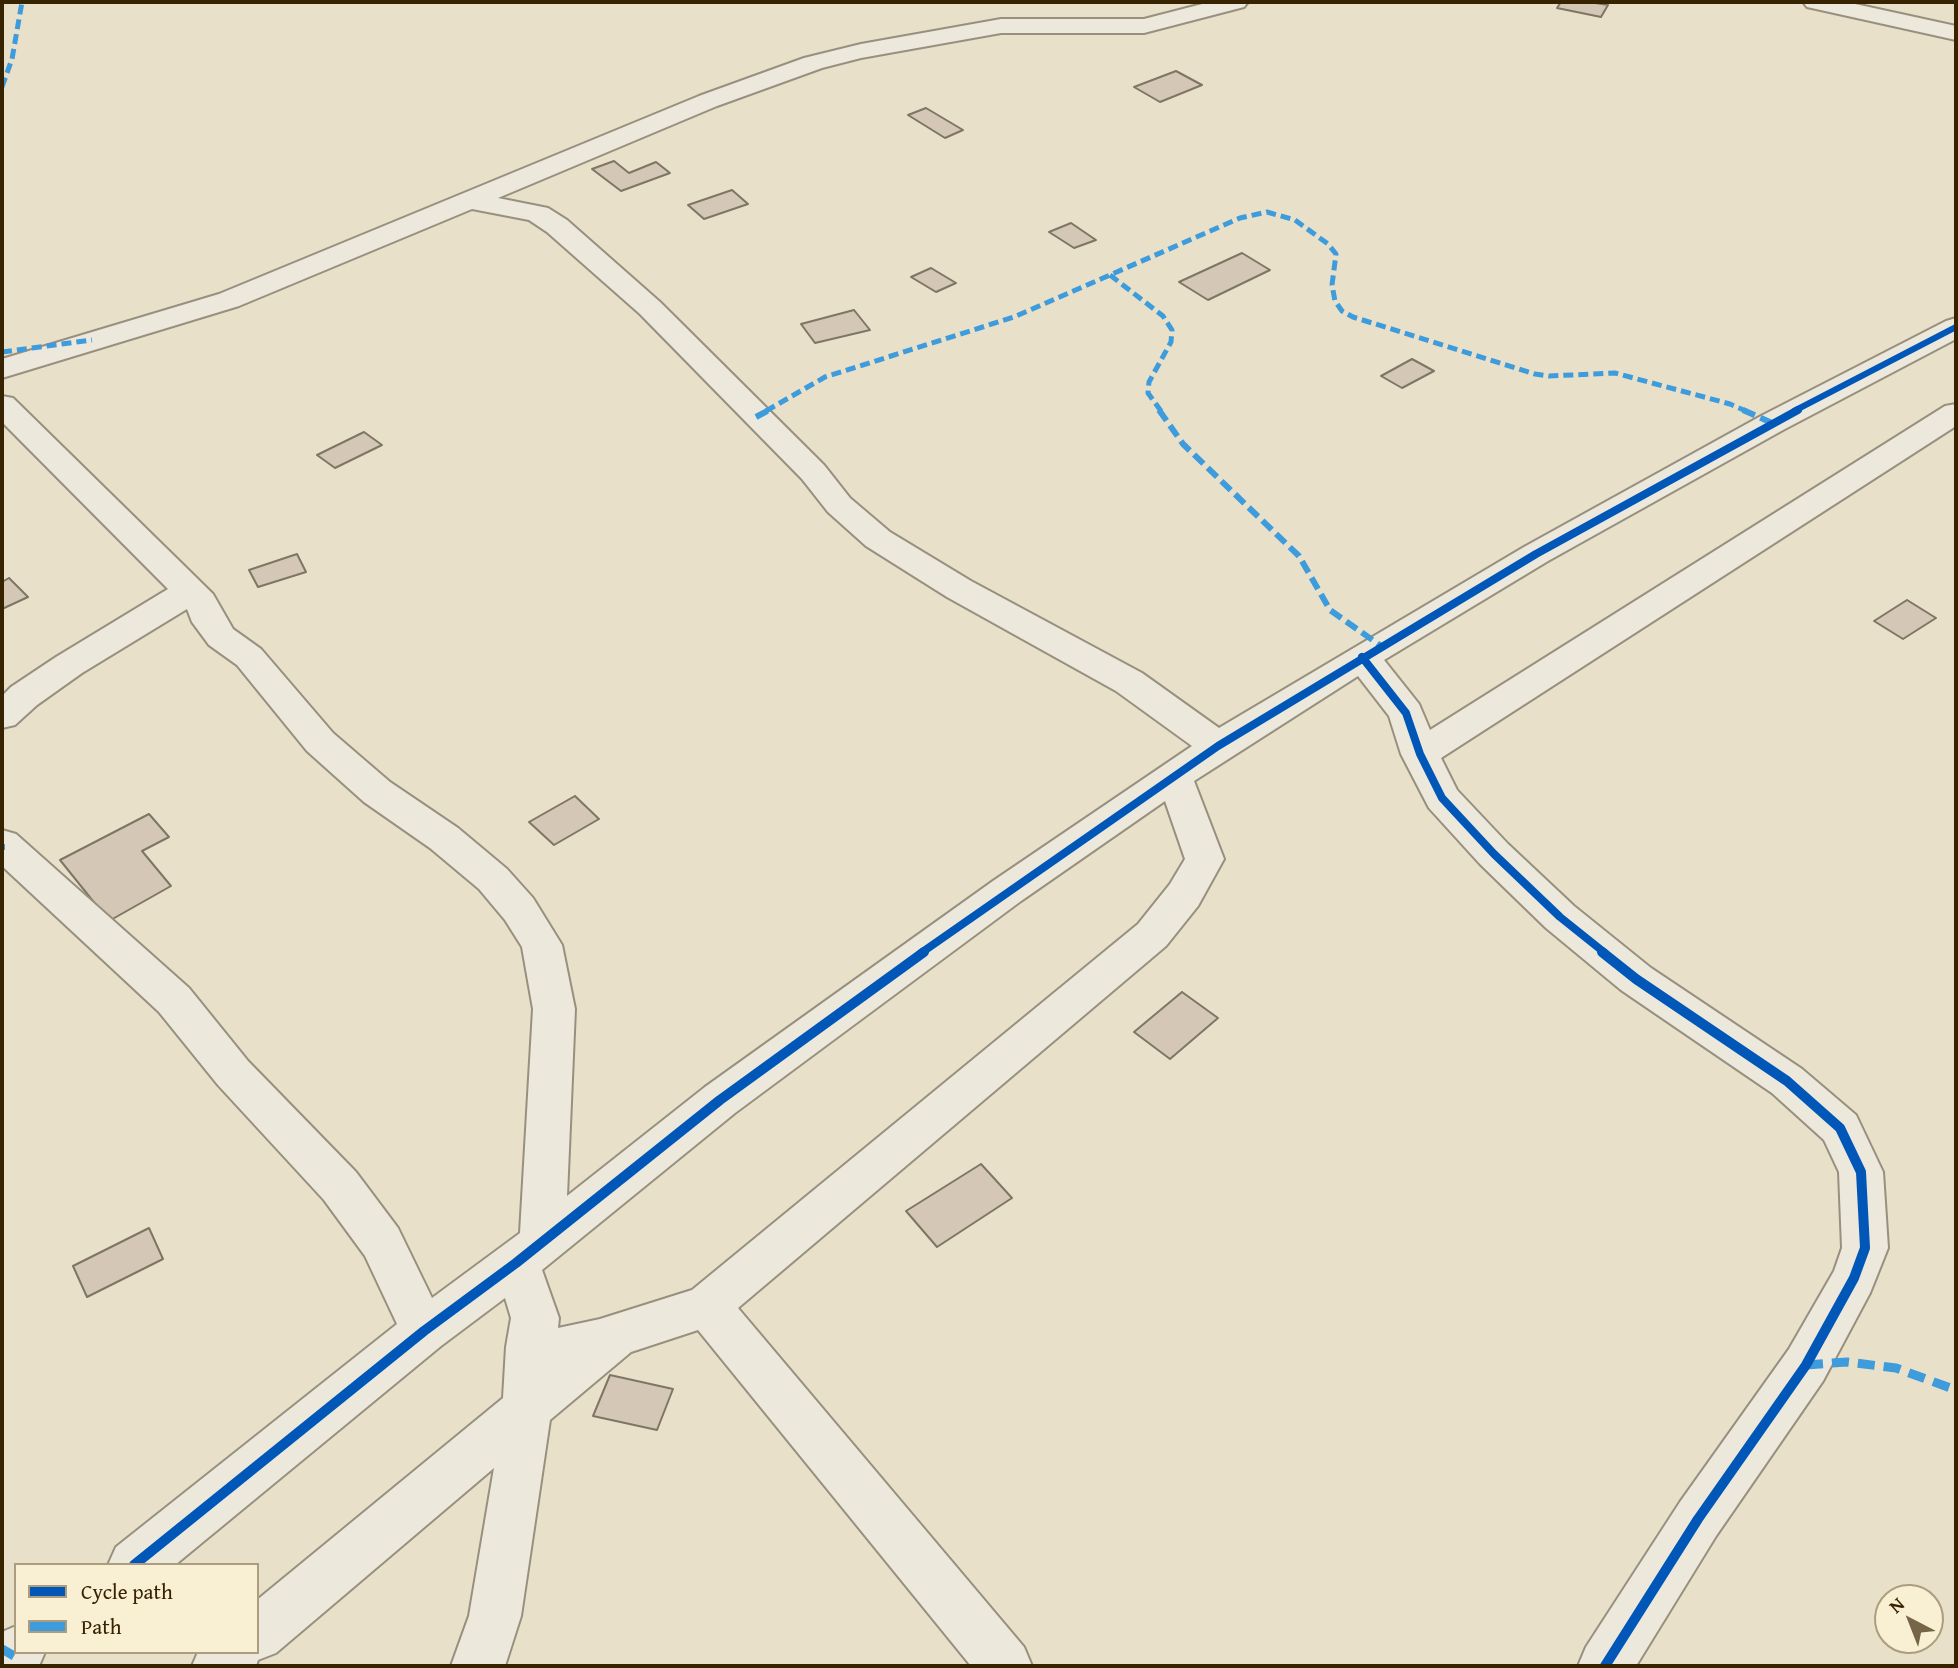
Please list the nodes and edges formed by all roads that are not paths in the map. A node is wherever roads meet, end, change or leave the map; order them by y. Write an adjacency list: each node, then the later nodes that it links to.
1 (1236, 2): 4 (street)
2 (1815, 2): 3 (street)
3 (1956, 33)
4 (545, 169): 5 (street); 6 (street)
5 (469, 200): 6 (street); 10 (street)
6 (549, 219): 16 (street)
7 (1956, 327): 8 (street)
8 (1917, 346): 9 (street); 14 (street)
9 (1956, 355)
10 (2, 369)
11 (2, 405): 13 (street)
12 (1956, 414): 17 (street)
13 (189, 592): 15 (street); 20 (street)
14 (1362, 657): 16 (street); 17 (street)
15 (2, 716)
16 (1218, 746): 18 (street)
17 (1420, 754): 32 (street)
18 (1174, 776): 20 (street); 21 (street)
19 (2, 844): 22 (street)
20 (529, 1253): 22 (street); 24 (street)
21 (707, 1306): 23 (street); 31 (street)
22 (424, 1331): 26 (street)
23 (618, 1336): 24 (street); 25 (street)
24 (530, 1347): 25 (street)
25 (525, 1410): 27 (street); 30 (street)
26 (136, 1563)
27 (259, 1632)
28 (233, 1654): 29 (street)
29 (219, 1666)
30 (478, 1666)
31 (1005, 1666)
32 (1605, 1666)

